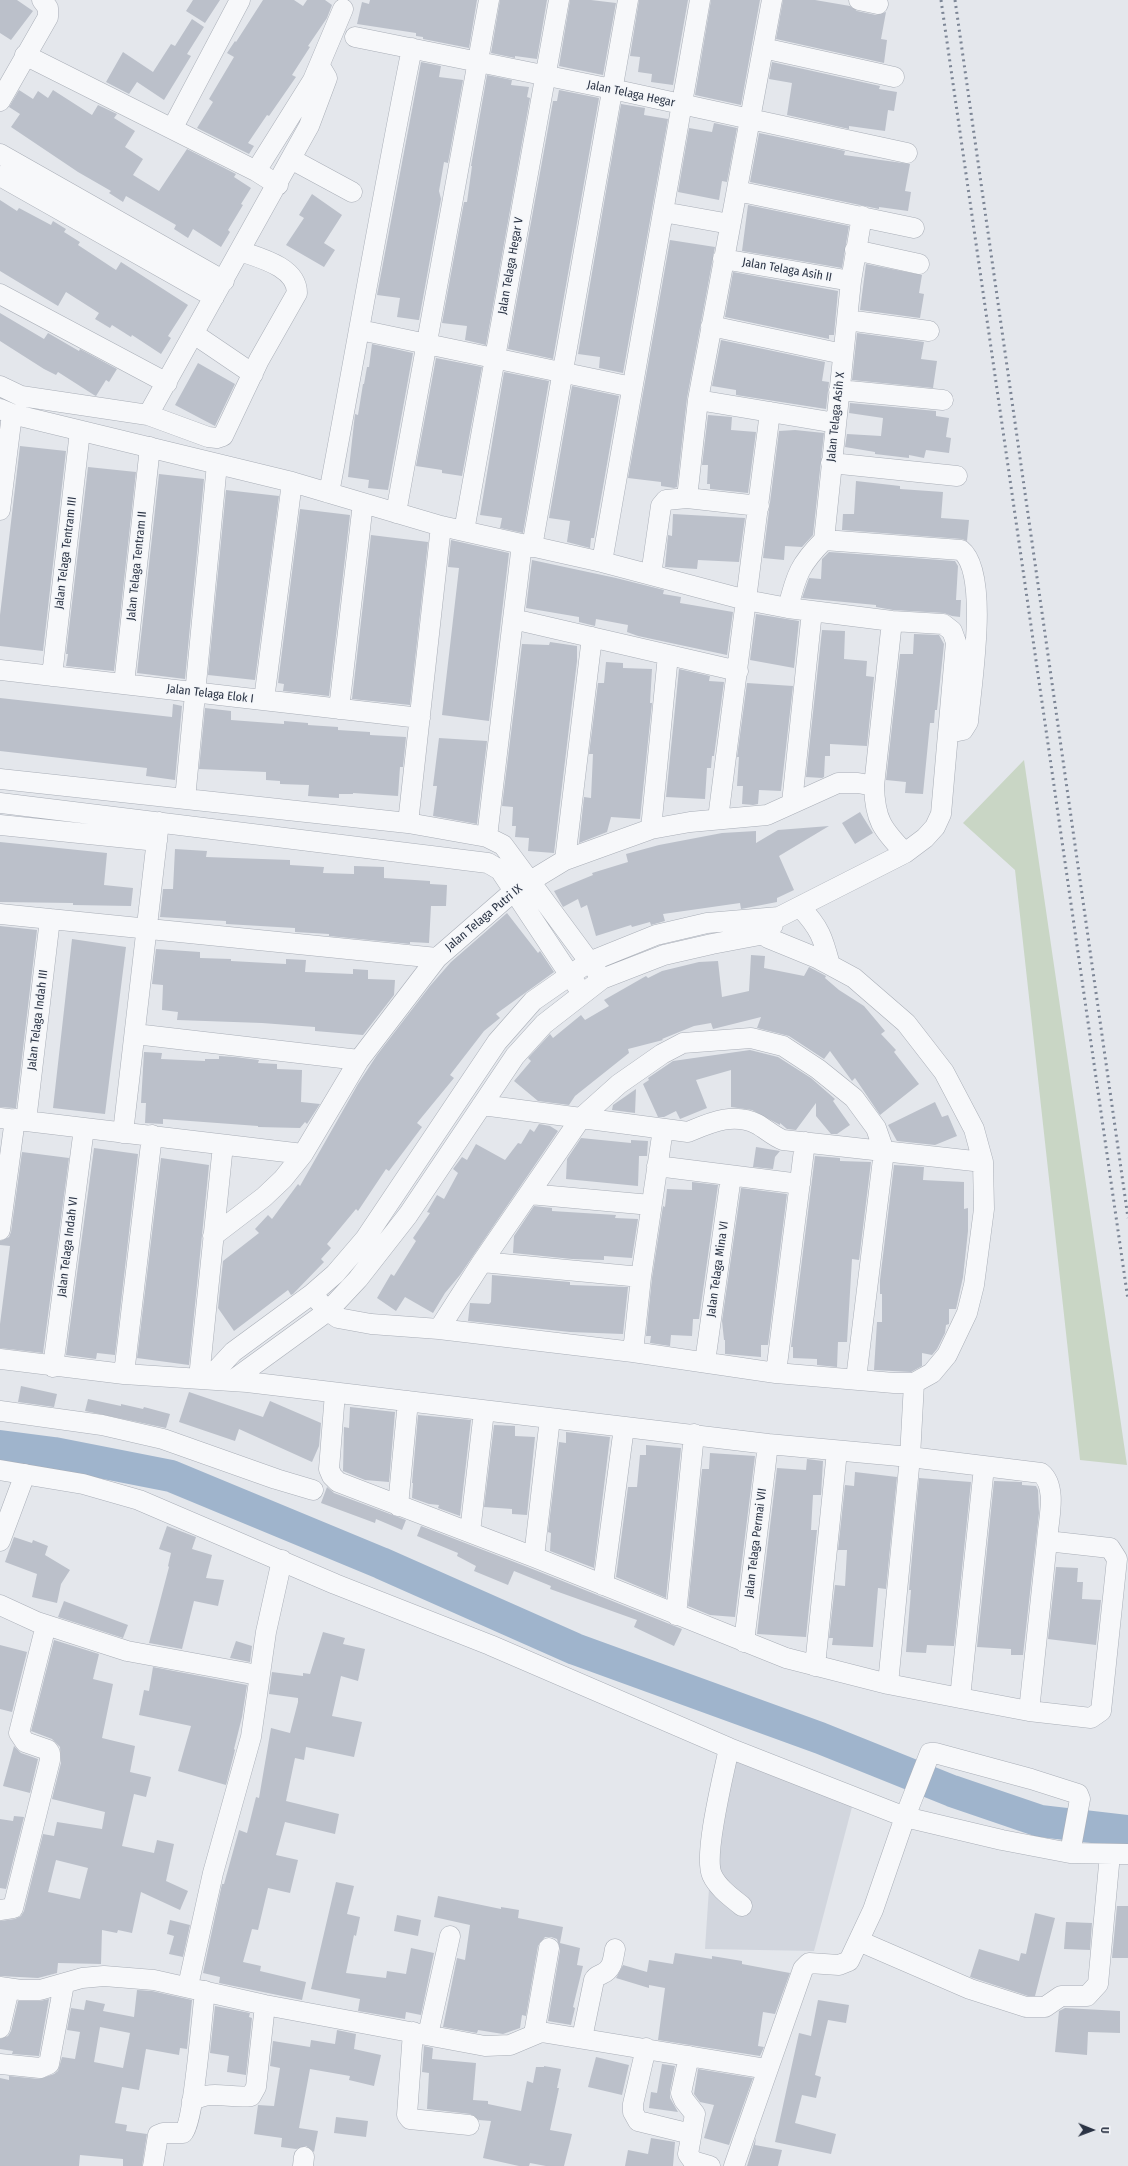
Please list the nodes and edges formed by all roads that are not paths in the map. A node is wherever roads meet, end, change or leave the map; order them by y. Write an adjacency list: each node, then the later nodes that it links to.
1 (42, 0): 12 (street)
2 (240, 0): 21 (street)
3 (489, 0): 13 (street)
4 (559, 0): 15 (street, Jalan Telaga Hegar V)
5 (628, 0): 17 (street)
6 (700, 0): 19 (street)
7 (772, 0): 11 (street)
8 (343, 10): 14 (street)
9 (355, 37): 10 (street, Jalan Telaga Hegar)
10 (412, 48): 13 (street, Jalan Telaga Hegar); 43 (street)
11 (763, 48): 16 (street); 20 (street)
12 (25, 55): 18 (street); 21 (street)
13 (478, 63): 15 (street, Jalan Telaga Hegar); 46 (street)
14 (320, 66): 24 (street); 25 (street)
15 (545, 76): 17 (street, Jalan Telaga Hegar); 48 (street, Jalan Telaga Hegar V)
16 (894, 77)
17 (612, 89): 19 (street, Jalan Telaga Hegar); 49 (street)
18 (0, 101)
19 (682, 105): 20 (street, Jalan Telaga Hegar); 30 (street)
20 (751, 120): 22 (street, Jalan Telaga Hegar); 28 (street)
21 (172, 129): 25 (street)
22 (907, 153)
23 (0, 154): 39 (street)
24 (291, 159): 27 (street); 29 (street)
25 (256, 171): 27 (street)
26 (0, 176): 39 (street)
27 (278, 185): 35 (street)
28 (737, 191): 31 (street); 32 (street)
29 (352, 192)
30 (663, 212): 32 (street); 53 (street)
31 (862, 216): 33 (street); 34 (street, Jalan Telaga Asih X)
32 (730, 224): 36 (street)
33 (914, 228)
34 (855, 250): 37 (street); 38 (street, Jalan Telaga Asih X)
35 (240, 251): 39 (street); 50 (street)
36 (723, 259): 38 (street, Jalan Telaga Asih II); 42 (street)
37 (919, 264)
38 (850, 281): 41 (street, Jalan Telaga Asih X)
39 (219, 289): 45 (street)
40 (0, 294): 51 (street)
41 (847, 320): 44 (street); 47 (street, Jalan Telaga Asih X)
42 (711, 326): 47 (street); 55 (street)
43 (360, 330): 46 (street); 67 (street)
44 (929, 332)
45 (194, 334): 50 (street); 51 (street)
46 (427, 344): 48 (street); 72 (street)
47 (843, 354): 54 (street, Jalan Telaga Asih X)
48 (495, 358): 49 (street); 74 (street, Jalan Telaga Hegar V)
49 (562, 372): 53 (street); 76 (street)
50 (253, 374): 59 (street)
51 (167, 382): 59 (street)
52 (0, 386): 59 (street)
53 (632, 387): 77 (street)
54 (839, 390): 56 (street); 60 (street, Jalan Telaga Asih X)
55 (698, 400): 58 (street); 68 (street)
56 (943, 400)
57 (6, 412): 61 (street); 71 (street)
58 (770, 412): 60 (street); 70 (street)
59 (148, 415)
60 (836, 424): 63 (street, Jalan Telaga Asih X)
61 (80, 431): 62 (street); 88 (street, Jalan Telaga Tentram III)
62 (150, 448): 64 (street); 89 (street, Jalan Telaga Tentram II)
63 (831, 463): 65 (street); 75 (street, Jalan Telaga Asih X)
64 (217, 464): 66 (street); 90 (street)
65 (957, 476)
66 (292, 482): 67 (street); 91 (street)
67 (329, 493): 69 (street)
68 (687, 498): 70 (street); 78 (street)
69 (363, 503): 72 (street); 92 (street)
70 (759, 506): 79 (street)
71 (0, 510)
72 (396, 513): 73 (street)
73 (441, 526): 74 (street); 93 (street)
74 (464, 531): 76 (street)
75 (824, 540): 80 (street); 94 (street)
76 (527, 545): 77 (street); 82 (street)
77 (602, 562): 78 (street)
78 (651, 575): 79 (street)
79 (746, 600): 80 (street); 87 (street)
80 (788, 608): 81 (street)
81 (812, 611): 83 (street); 99 (street)
82 (513, 619): 84 (street); 105 (street)
83 (892, 621): 94 (street); 96 (street)
84 (592, 637): 85 (street); 108 (street)
85 (668, 655): 87 (street); 104 (street)
86 (0, 670): 88 (street, Jalan Telaga Elok I)
87 (738, 671): 100 (street)
88 (52, 676): 89 (street, Jalan Telaga Elok I)
89 (124, 684): 90 (street, Jalan Telaga Elok I)
90 (196, 692): 91 (street, Jalan Telaga Elok I); 97 (street)
91 (264, 700): 92 (street, Jalan Telaga Elok I)
92 (339, 708): 93 (street, Jalan Telaga Elok I)
93 (420, 718): 102 (street)
94 (948, 733): 107 (street)
95 (0, 779): 97 (street)
96 (874, 786): 99 (street, Jalan Telaga Putri IX); 107 (street)
97 (185, 799): 102 (street)
98 (0, 803): 101 (street)
99 (792, 803): 100 (street, Jalan Telaga Putri IX)
100 (718, 819): 104 (street, Jalan Telaga Putri IX)
101 (159, 822): 106 (street); 110 (street)
102 (408, 823): 105 (street)
103 (0, 825): 106 (street)
104 (651, 828): 108 (street, Jalan Telaga Putri IX)
105 (487, 837): 109 (street)
106 (157, 841): 115 (street)
107 (905, 853): 111 (street)
108 (566, 860): 109 (street, Jalan Telaga Putri IX)
109 (531, 880): 110 (street, Jalan Telaga Putri IX); 117 (street)
110 (514, 891): 116 (street, Jalan Telaga Putri IX); 119 (street)
111 (800, 907): 114 (street); 118 (street)
112 (0, 914): 113 (street)
113 (50, 919): 115 (street); 126 (street, Jalan Telaga Indah III)
114 (768, 924): 117 (street); 118 (street); 120 (street)
115 (147, 929): 116 (street); 122 (street)
116 (437, 958): 123 (street, Jalan Telaga Putri IX)
117 (589, 962): 119 (street); 120 (street)
118 (830, 965): 135 (street)
119 (569, 975): 121 (street); 145 (street)
120 (602, 979): 121 (street)
121 (583, 994): 124 (street)
122 (135, 1034): 123 (street); 129 (street)
123 (359, 1060): 134 (street, Jalan Telaga Putri IX)
124 (482, 1105): 125 (street); 146 (street)
125 (581, 1118): 128 (street); 133 (street); 139 (street)
126 (14, 1119): 127 (street); 141 (street, Jalan Telaga Indah III)
127 (84, 1128): 129 (street); 151 (street, Jalan Telaga Indah VI)
128 (663, 1129): 131 (street); 136 (street)
129 (123, 1133): 130 (street)
130 (152, 1135): 132 (street); 153 (street)
131 (804, 1142): 133 (street); 138 (street)
132 (223, 1145): 134 (street); 142 (street)
133 (884, 1151): 135 (street); 155 (street)
134 (303, 1154): 142 (street, Jalan Telaga Putri IX)
135 (983, 1162): 157 (street)
136 (657, 1166): 137 (street); 140 (street)
137 (731, 1176): 138 (street); 150 (street, Jalan Telaga Mina VI)
138 (800, 1184): 152 (street)
139 (529, 1194): 140 (street); 143 (street)
140 (651, 1205): 144 (street)
141 (0, 1230)
142 (213, 1236): 154 (street)
143 (482, 1262): 144 (street); 147 (street)
144 (641, 1277): 148 (street)
145 (312, 1294): 146 (street); 154 (street)
146 (328, 1311): 147 (street); 156 (street)
147 (439, 1329): 148 (street)
148 (633, 1352): 150 (street)
149 (0, 1359): 151 (street)
150 (705, 1362): 152 (street)
151 (53, 1367): 153 (street)
152 (776, 1373): 155 (street)
153 (124, 1374): 154 (street)
154 (204, 1378): 156 (street)
155 (856, 1379): 157 (street)
156 (233, 1380): 158 (street)
157 (914, 1384): 167 (street)
158 (335, 1393): 159 (street); 172 (street)
159 (408, 1401): 160 (street); 172 (street)
160 (484, 1410): 162 (street); 173 (street)
161 (0, 1411): 171 (street)
162 (550, 1418): 163 (street); 176 (street)
163 (624, 1427): 164 (street); 178 (street)
164 (694, 1434): 165 (street); 180 (street)
165 (768, 1444): 166 (street); 182 (street, Jalan Telaga Permai VII)
166 (837, 1451): 167 (street); 183 (street)
167 (910, 1457): 168 (street); 185 (street)
168 (984, 1467): 174 (street); 186 (street)
169 (0, 1470): 170 (street)
170 (25, 1474): 175 (street); 177 (street)
171 (313, 1490)
172 (398, 1506): 173 (street)
173 (470, 1532): 176 (street)
174 (1047, 1541): 187 (street); 187 (street)
175 (0, 1542)
176 (534, 1557): 178 (street)
177 (282, 1560): 184 (street); 188 (street)
178 (603, 1585): 180 (street)
179 (0, 1605): 181 (street)
180 (676, 1615): 182 (street)
181 (46, 1625): 184 (street); 193 (street)
182 (744, 1642): 183 (street)
183 (815, 1666): 185 (street)
184 (258, 1675): 200 (street)
185 (888, 1684): 186 (street)
186 (960, 1698): 187 (street)
187 (1029, 1710)
188 (729, 1748): 189 (street); 192 (street)
189 (907, 1810): 190 (street); 190 (street); 195 (street)
190 (1072, 1846): 191 (street)
191 (1119, 1854): 195 (street)
192 (742, 1906)
193 (0, 1910)
194 (450, 1936): 203 (street)
195 (859, 1941): 209 (street)
196 (548, 1948): 204 (street)
197 (615, 1949): 205 (street)
198 (64, 1984): 199 (street); 200 (street); 208 (street)
199 (5, 1988): 202 (street)
200 (197, 1988): 201 (street); 210 (street)
201 (265, 2005): 203 (street); 210 (street)
202 (0, 2028)
203 (420, 2034): 204 (street); 211 (street)
204 (534, 2034): 205 (street)
205 (582, 2038): 206 (street)
206 (646, 2048): 207 (street); 212 (street)
207 (689, 2056): 209 (street); 212 (street)
208 (0, 2064)
209 (766, 2069): 215 (street)
210 (192, 2101): 213 (street)
211 (469, 2125)
212 (691, 2134): 214 (street)
213 (153, 2166)
214 (710, 2166)
215 (734, 2166)

